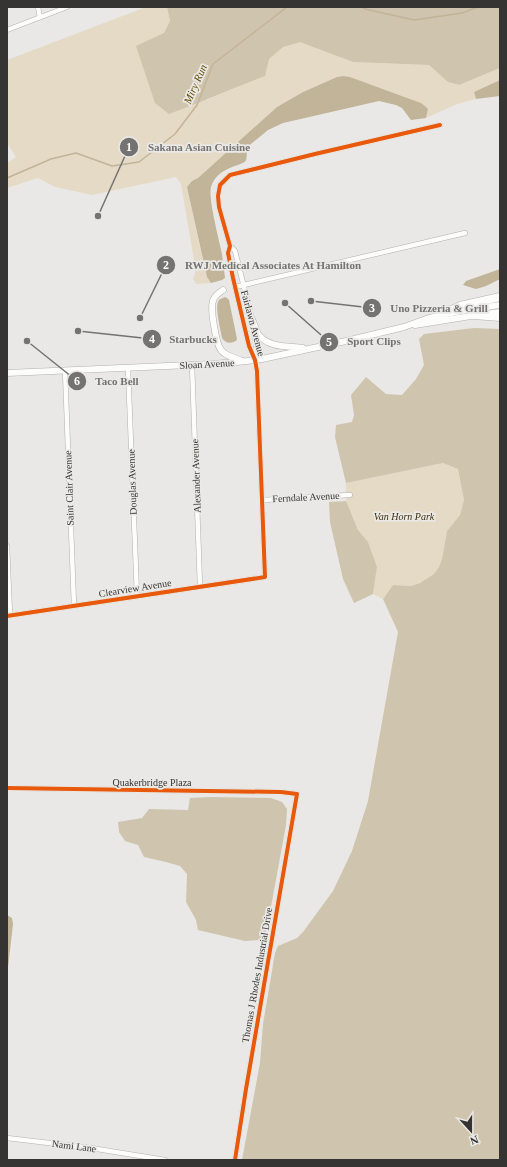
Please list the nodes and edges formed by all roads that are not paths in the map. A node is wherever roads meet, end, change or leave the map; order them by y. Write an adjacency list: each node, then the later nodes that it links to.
1 (38, 7): 3 (street)
2 (67, 7): 3 (street)
3 (40, 17): 4 (street)
4 (7, 30)
5 (440, 125): 7 (street, Fairlawn Avenue)
6 (465, 233): 8 (street)
7 (230, 246): 8 (street, Fairlawn Avenue); 9 (street, Fairlawn Avenue)
8 (244, 285): 9 (street); 17 (street, Fairlawn Avenue)
9 (235, 287): 20 (street, Fairlawn Avenue)
10 (223, 290): 21 (main road)
11 (500, 297): 14 (highway)
12 (500, 305): 14 (main road, Sloan Avenue)
13 (500, 312): 15 (main road, Sloan Avenue)
14 (441, 315): 18 (main road, Sloan Avenue)
15 (474, 315): 16 (highway); 18 (main road, Sloan Avenue)
16 (500, 317)
17 (252, 319): 19 (main road); 20 (street, Fairlawn Avenue)
18 (404, 327): 19 (main road, Sloan Avenue)
19 (308, 349): 20 (main road, Sloan Avenue)
20 (255, 360): 21 (main road, Sloan Avenue); 27 (street, Fairlawn Avenue)
21 (244, 362): 22 (main road, Sloan Avenue)
22 (192, 365): 23 (main road, Sloan Avenue); 30 (street, Alexander Avenue)
23 (128, 368): 24 (main road, Sloan Avenue); 31 (street, Douglas Avenue)
24 (64, 370): 25 (main road, Sloan Avenue); 32 (street, Saint Clair Avenue)
25 (7, 373)
26 (350, 495): 27 (street, Ferndale Avenue)
27 (262, 500): 29 (street, Fairlawn Avenue)
28 (7, 546): 33 (street)
29 (265, 577): 30 (street, Clearview Avenue)
30 (200, 586): 31 (street, Clearview Avenue)
31 (137, 596): 32 (street, Clearview Avenue)
32 (74, 606): 33 (street, Clearview Avenue)
33 (8, 616)
34 (7, 788): 35 (street, Quakerbridge Plaza)
35 (297, 794): 38 (street, Thomas J Rhodes Industrial Drive)
36 (7, 1138): 37 (street, Nami Lane)
37 (165, 1160)
38 (235, 1160)

